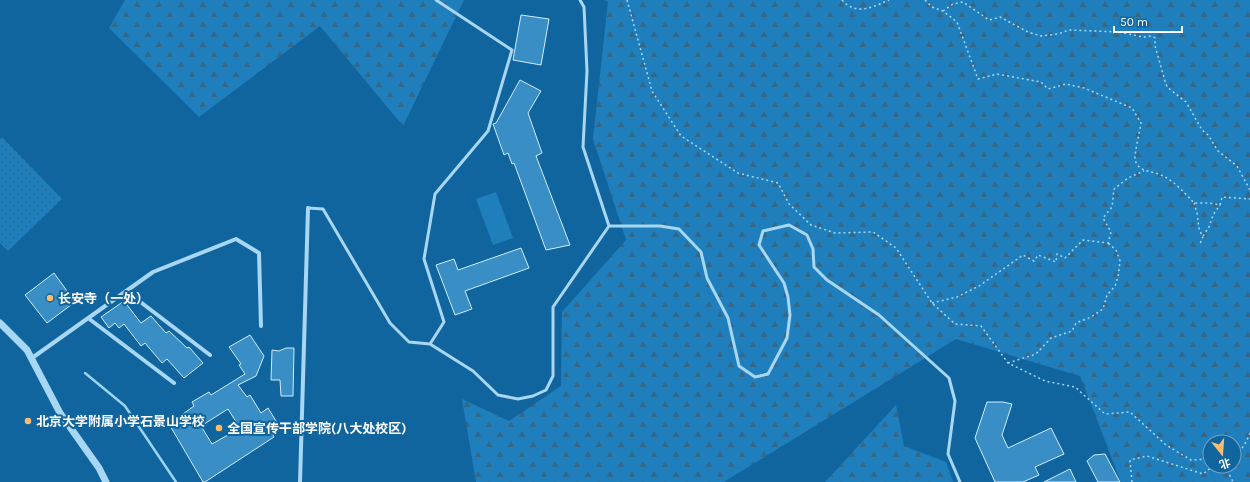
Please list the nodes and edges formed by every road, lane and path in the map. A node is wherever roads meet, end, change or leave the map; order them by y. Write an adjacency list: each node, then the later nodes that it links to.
1 (436, 0): 23 (lane)
2 (580, 0): 14 (lane)
3 (627, 0): 19 (path)
4 (842, 0): 5 (path)
5 (889, 0)
6 (925, 0): 7 (path)
7 (944, 11): 8 (path); 9 (path)
8 (1144, 171): 11 (path); 16 (path)
9 (1250, 190)
10 (1250, 199): 12 (path)
11 (1194, 203): 12 (path); 15 (path)
12 (1220, 206): 15 (path)
13 (308, 208): 23 (lane); 33 (street)
14 (609, 226): 23 (lane); 34 (lane)
15 (1203, 236): 17 (path)
16 (1108, 243): 19 (path); 26 (path)
17 (1200, 244)
18 (126, 291): 20 (street); 22 (street); 24 (street)
19 (932, 303): 26 (path)
20 (88, 318): 25 (street); 27 (street)
21 (0, 323): 25 (street)
22 (261, 326)
23 (430, 344)
24 (210, 355)
25 (32, 358): 32 (street)
26 (1008, 363): 30 (path)
27 (174, 383)
28 (1250, 434): 29 (path)
29 (1242, 447)
30 (1202, 460)
31 (1202, 474): 35 (path)
32 (106, 482)
33 (300, 482)
34 (960, 482)
35 (1132, 482)

